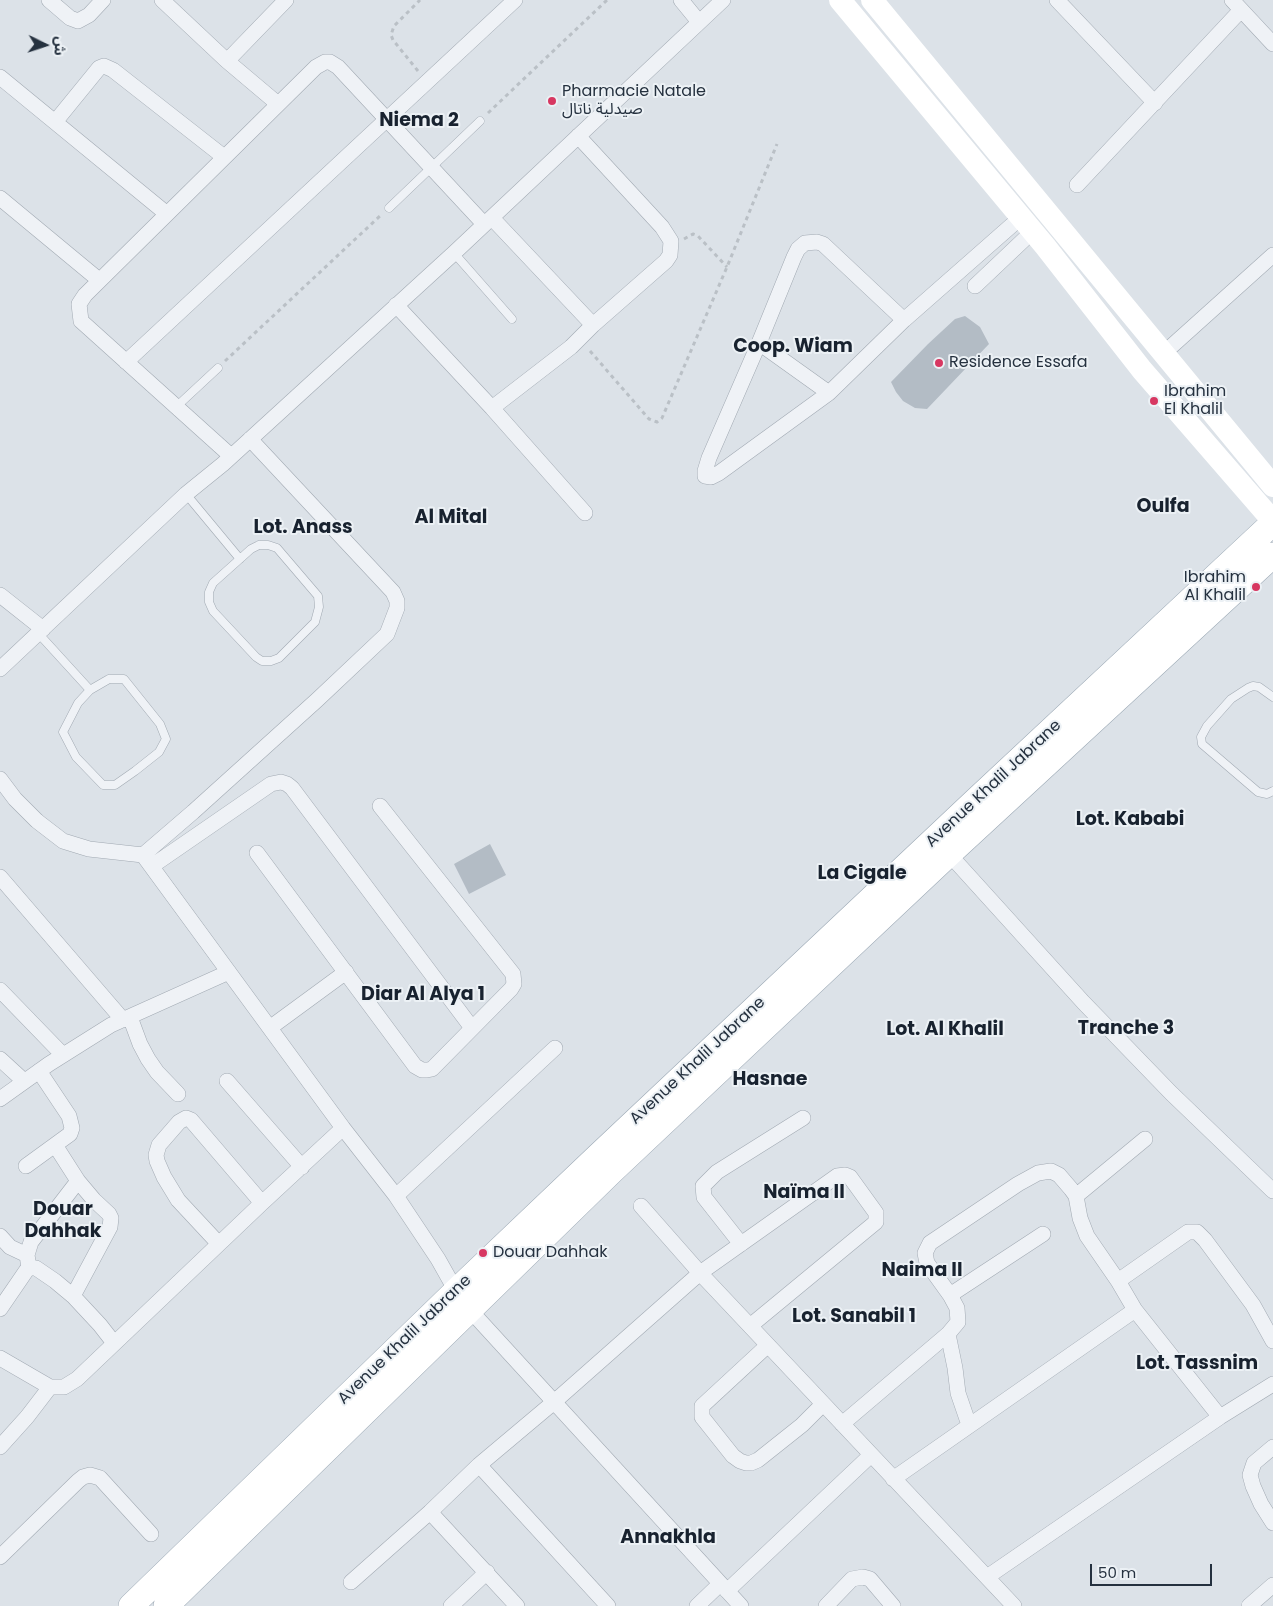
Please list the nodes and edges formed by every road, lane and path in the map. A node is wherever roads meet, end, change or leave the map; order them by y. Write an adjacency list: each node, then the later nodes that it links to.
1 (49, 0): 2 (street)
2 (103, 0)
3 (162, 0): 16 (street)
4 (286, 0): 16 (street)
5 (420, 0): 18 (path)
6 (515, 0): 18 (street)
7 (607, 0): 22 (path)
8 (681, 0): 14 (street)
9 (723, 0): 14 (street)
10 (840, 0): 33 (main road)
11 (872, 0): 46 (main road)
12 (1057, 0): 19 (street)
13 (1237, 5): 15 (street); 19 (street)
14 (699, 22): 24 (street)
15 (1273, 44)
16 (227, 61): 20 (street)
17 (0, 77): 23 (street)
18 (427, 82): 21 (street)
19 (1154, 103): 28 (street)
20 (278, 104): 21 (street); 26 (street)
21 (386, 119): 27 (street); 47 (street)
22 (480, 121): 27 (lane)
23 (55, 122): 26 (street); 31 (street)
24 (578, 136): 32 (street); 34 (street)
25 (777, 144): 37 (path)
26 (224, 157): 31 (street)
27 (431, 168): 30 (lane); 32 (street)
28 (1077, 185)
29 (0, 198): 38 (street)
30 (388, 208): 48 (path)
31 (167, 214): 38 (street)
32 (488, 221): 35 (street); 43 (street)
33 (1026, 225): 39 (street); 42 (street); 57 (main road)
34 (672, 248): 37 (path); 43 (street)
35 (454, 253): 40 (street); 41 (lane)
36 (1273, 255): 46 (street)
37 (727, 267): 45 (path)
38 (99, 280): 47 (street)
39 (975, 286)
40 (396, 305): 51 (street); 52 (street)
41 (512, 319)
42 (904, 320): 44 (street); 49 (street)
43 (593, 325): 51 (street)
44 (759, 343): 49 (street); 49 (street)
45 (590, 351)
46 (1164, 353): 54 (main road)
47 (126, 362): 50 (street)
48 (218, 368): 50 (lane)
49 (829, 393)
50 (176, 407): 53 (street)
51 (492, 408): 56 (street)
52 (250, 439): 53 (street); 70 (street)
53 (231, 456): 55 (street)
54 (1273, 486)
55 (186, 494): 59 (lane); 61 (street)
56 (585, 514)
57 (1273, 522): 107 (main road, Avenue Khalil Jabrane)
58 (1273, 555): 69 (main road, Avenue Khalil Jabrane)
59 (240, 559): 59 (lane)
60 (0, 596): 61 (street)
61 (40, 631): 62 (street); 63 (lane)
62 (0, 669)
63 (90, 690): 63 (lane)
64 (1273, 697): 66 (lane)
65 (1, 782): 70 (street)
66 (1273, 791)
67 (380, 806): 77 (street)
68 (257, 853): 73 (street)
69 (949, 854): 93 (street); 107 (main road, Avenue Khalil Jabrane)
70 (148, 860): 72 (street); 77 (street)
71 (0, 877): 75 (street)
72 (229, 972): 75 (street); 76 (street)
73 (346, 972): 76 (street); 77 (street)
74 (0, 990): 79 (street)
75 (127, 1018): 79 (street); 84 (street)
76 (271, 1027): 87 (street)
77 (472, 1028)
78 (555, 1048): 94 (street)
79 (63, 1055): 81 (street)
80 (0, 1059): 82 (street)
81 (39, 1071): 82 (street); 89 (street)
82 (24, 1081): 85 (street)
83 (228, 1082): 91 (street)
84 (178, 1094)
85 (0, 1099)
86 (803, 1118): 101 (street)
87 (344, 1128): 91 (street); 94 (street)
88 (1145, 1139): 95 (street)
89 (55, 1145): 90 (street); 92 (street)
90 (26, 1166)
91 (302, 1166): 96 (street)
92 (78, 1181): 102 (street); 106 (street)
93 (1273, 1191)
94 (396, 1196): 107 (street)
95 (1076, 1196): 104 (street); 105 (street)
96 (262, 1202): 100 (street); 100 (street)
97 (641, 1206): 103 (street)
98 (1043, 1234): 105 (street)
99 (0, 1236): 102 (street)
100 (219, 1244): 113 (street)
101 (742, 1244): 103 (street); 110 (street)
102 (28, 1261): 106 (street); 108 (street)
103 (700, 1273): 110 (street); 118 (street)
104 (1118, 1281): 109 (street); 112 (street)
105 (950, 1294): 111 (street)
106 (73, 1296): 113 (street)
107 (462, 1300): 118 (street); 132 (main road, Avenue Khalil Jabrane); 138 (main road, Avenue Khalil Jabrane)
108 (0, 1309)
109 (1135, 1310): 120 (street); 122 (street)
110 (750, 1326): 114 (street)
111 (948, 1334): 121 (street); 122 (street)
112 (1273, 1341)
113 (114, 1343): 117 (street)
114 (768, 1345): 119 (street); 119 (street)
115 (0, 1358): 117 (street)
116 (1273, 1384): 120 (street)
117 (50, 1387): 123 (street)
118 (554, 1402): 126 (street); 137 (street)
119 (823, 1404): 121 (street)
120 (1220, 1418): 134 (street)
121 (842, 1424): 125 (street)
122 (969, 1426): 127 (street)
123 (0, 1447)
124 (1273, 1447): 129 (street)
125 (871, 1455): 127 (street); 137 (street)
126 (479, 1465): 128 (street); 143 (street)
127 (893, 1479): 134 (street)
128 (430, 1512): 133 (street); 135 (street)
129 (1273, 1523)
130 (151, 1534): 131 (street)
131 (0, 1557)
132 (169, 1570): 138 (street); 139 (main road, Avenue Khalil Jabrane)
133 (487, 1572): 141 (street); 142 (street)
134 (987, 1577): 148 (street)
135 (351, 1582)
136 (1273, 1585): 149 (street)
137 (724, 1588): 144 (street); 145 (street)
138 (184, 1597): 140 (main road, Avenue Khalil Jabrane)
139 (131, 1606)
140 (166, 1606)
141 (451, 1606)
142 (517, 1606)
143 (608, 1606)
144 (697, 1606)
145 (741, 1606)
146 (826, 1606): 147 (street)
147 (893, 1606)
148 (1014, 1606)
149 (1249, 1606)

